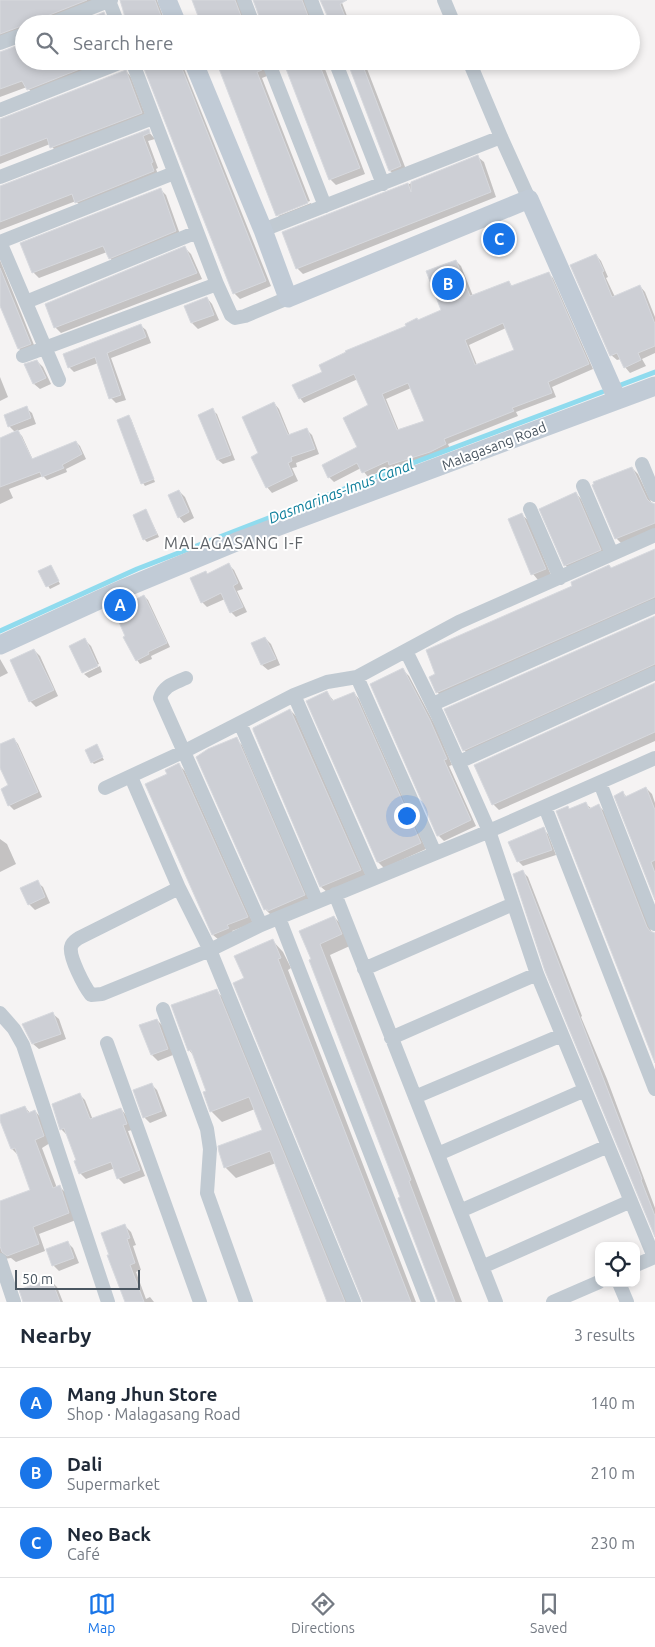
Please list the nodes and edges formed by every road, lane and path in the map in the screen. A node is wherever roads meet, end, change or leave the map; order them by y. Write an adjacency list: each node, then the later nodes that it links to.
1 (110, 0): 6 (street); 7 (street)
2 (167, 0): 8 (street)
3 (244, 0): 9 (street)
4 (311, 0): 10 (street)
5 (444, 0): 11 (street)
6 (72, 15)
7 (115, 15)
8 (173, 15)
9 (250, 15)
10 (317, 15)
11 (450, 15)
12 (15, 38): 13 (street)
13 (0, 44)
14 (101, 70): 20 (street)
15 (135, 70): 21 (street)
16 (197, 70): 28 (street)
17 (272, 70): 27 (street)
18 (338, 70): 25 (street)
19 (473, 70): 22 (street)
20 (0, 110)
21 (153, 118): 23 (street); 24 (street)
22 (501, 137): 25 (street); 26 (street)
23 (174, 173): 29 (street); 30 (street)
24 (0, 177)
25 (382, 184): 27 (street)
26 (529, 199): 32 (street); 38 (street)
27 (325, 206): 28 (street)
28 (263, 230): 32 (street)
29 (197, 232): 31 (street); 33 (street)
30 (0, 242): 33 (street)
31 (217, 284): 32 (street); 34 (street)
32 (288, 298)
33 (26, 302): 34 (street)
34 (46, 347): 35 (street); 36 (street)
35 (23, 356)
36 (59, 380)
37 (655, 386): 38 (street, Malagasang Road)
38 (617, 399): 47 (street, Malagasang Road)
39 (642, 464): 41 (street)
40 (583, 486): 44 (street)
41 (655, 495)
42 (530, 509): 45 (street)
43 (655, 535): 44 (street)
44 (612, 554): 45 (street)
45 (560, 578): 48 (street)
46 (655, 606): 53 (street)
47 (0, 645)
48 (406, 651): 50 (street); 53 (street)
49 (655, 673): 57 (street)
50 (358, 677): 52 (street); 63 (street)
51 (186, 678): 55 (street)
52 (294, 696): 54 (street); 64 (street)
53 (433, 704): 57 (street)
54 (240, 723): 55 (street); 67 (street)
55 (185, 751): 58 (street); 71 (street)
56 (654, 761): 59 (street)
57 (459, 762): 62 (street)
58 (131, 777): 60 (street); 65 (street)
59 (600, 783): 61 (street); 70 (street)
60 (105, 788)
61 (545, 807): 62 (street); 80 (street)
62 (489, 830): 63 (street); 68 (street)
63 (435, 853): 64 (street)
64 (374, 878): 66 (street)
65 (179, 888): 72 (street); 72 (street)
66 (335, 894): 67 (street); 73 (street)
67 (317, 902): 69 (street)
68 (513, 904): 73 (street); 74 (street)
69 (279, 918): 71 (street); 99 (street)
70 (655, 924)
71 (261, 925): 72 (street)
72 (210, 950): 98 (street)
73 (364, 968): 78 (street)
74 (537, 974): 77 (street); 78 (street)
75 (163, 1009): 97 (street)
76 (0, 1013): 95 (street)
77 (562, 1035): 81 (street); 82 (street)
78 (391, 1038): 82 (street)
79 (107, 1043): 96 (street)
80 (655, 1089)
81 (585, 1090): 83 (street); 84 (street)
82 (415, 1098): 84 (street)
83 (608, 1146): 85 (street); 86 (street)
84 (438, 1154): 86 (street)
85 (631, 1202): 87 (street); 90 (street)
86 (460, 1210): 90 (street)
87 (654, 1257): 89 (street)
88 (0, 1260): 94 (street)
89 (640, 1263)
90 (482, 1267): 100 (street)
91 (595, 1284): 93 (street)
92 (621, 1287): 101 (street)
93 (557, 1301)
94 (14, 1302)
95 (108, 1302)
96 (200, 1302)
97 (246, 1302)
98 (354, 1302)
99 (428, 1302)
100 (496, 1302)
101 (627, 1302)

